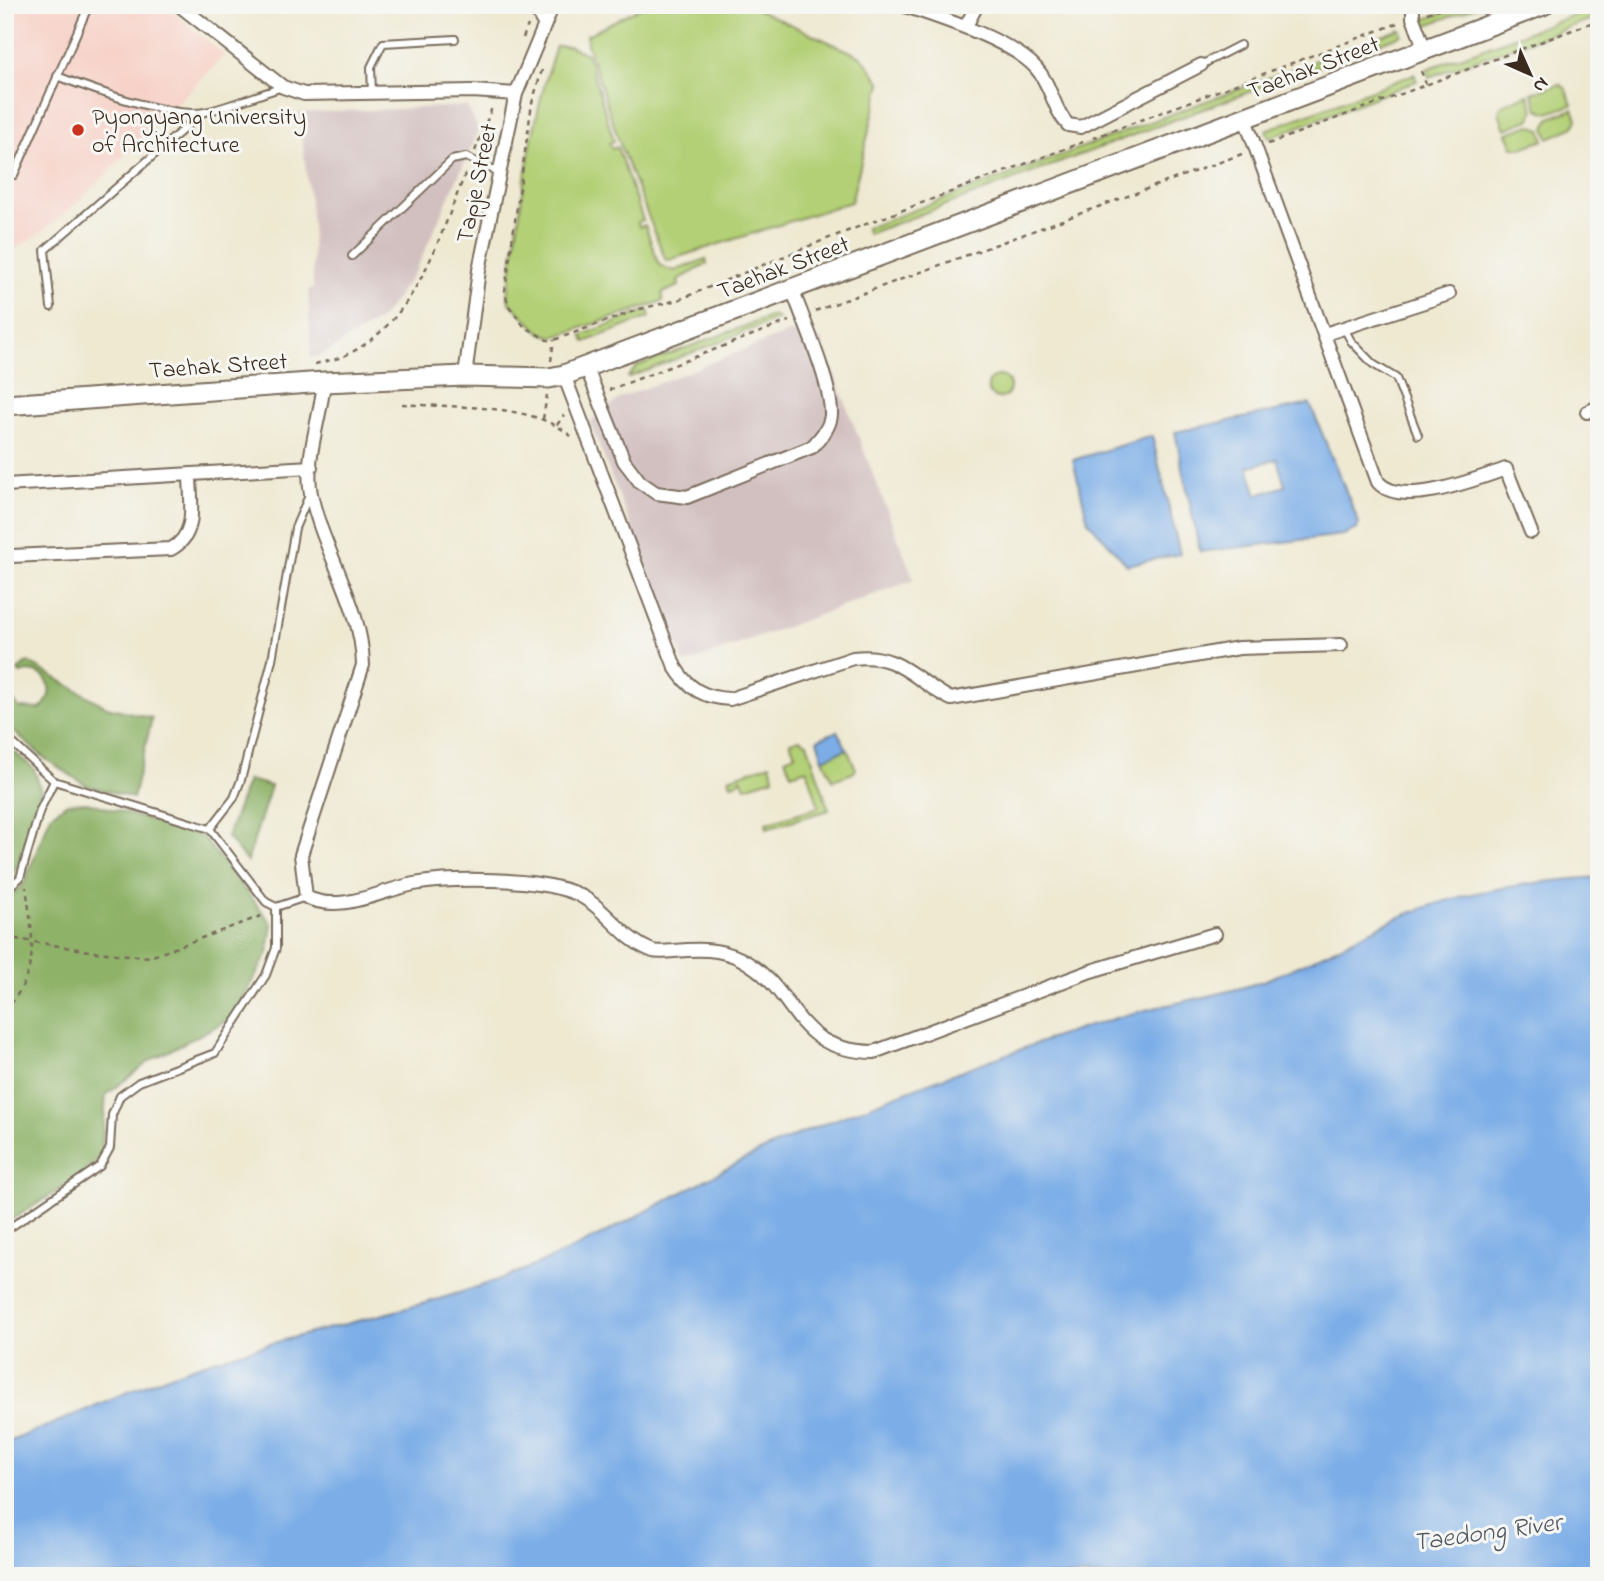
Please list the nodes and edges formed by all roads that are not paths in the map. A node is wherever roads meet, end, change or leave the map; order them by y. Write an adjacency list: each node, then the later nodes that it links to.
1 (89, 5): 17 (lane)
2 (178, 5): 10 (street)
3 (194, 5): 10 (lane)
4 (552, 5): 12 (street, Tapje Street)
5 (902, 5): 11 (street)
6 (977, 5): 11 (street)
7 (1543, 5): 15 (main road, Taehak Street)
8 (532, 8): 12 (lane)
9 (1413, 12): 15 (street)
10 (196, 19): 18 (street)
11 (966, 26): 16 (street)
12 (543, 29): 19 (street, Tapje Street)
13 (456, 39): 20 (lane)
14 (1240, 45): 16 (lane)
15 (1425, 50): 22 (main road, Taehak Street)
16 (1201, 65)
17 (57, 76): 21 (lane); 24 (lane)
18 (283, 87): 20 (street); 21 (lane)
19 (516, 94): 20 (street); 23 (street, Tapje Street)
20 (372, 95)
21 (202, 113): 28 (lane)
22 (1245, 119): 26 (main road, Taehak Street); 30 (street)
23 (498, 172): 25 (lane); 33 (street, Tapje Street)
24 (5, 173)
25 (352, 256)
26 (792, 289): 31 (main road, Taehak Street); 31 (street)
27 (1449, 294): 29 (street)
28 (51, 307)
29 (1344, 328): 30 (street); 36 (lane)
30 (1325, 334): 41 (street)
31 (587, 369): 32 (main road, Taehak Street)
32 (565, 375): 33 (main road, Taehak Street); 43 (street)
33 (465, 376): 34 (main road, Taehak Street)
34 (324, 382): 35 (main road, Taehak Street); 37 (street)
35 (5, 405)
36 (1418, 435)
37 (311, 467): 38 (street); 40 (street)
38 (190, 474): 39 (street); 42 (street)
39 (5, 485)
40 (310, 491): 46 (lane); 48 (street)
41 (1531, 533)
42 (11, 555)
43 (1341, 645)
44 (5, 736): 45 (lane)
45 (54, 781): 46 (lane); 47 (lane)
46 (210, 829): 49 (lane)
47 (5, 890)
48 (306, 897): 49 (lane); 50 (street)
49 (273, 910): 51 (lane)
50 (1215, 934)
51 (5, 1231)

